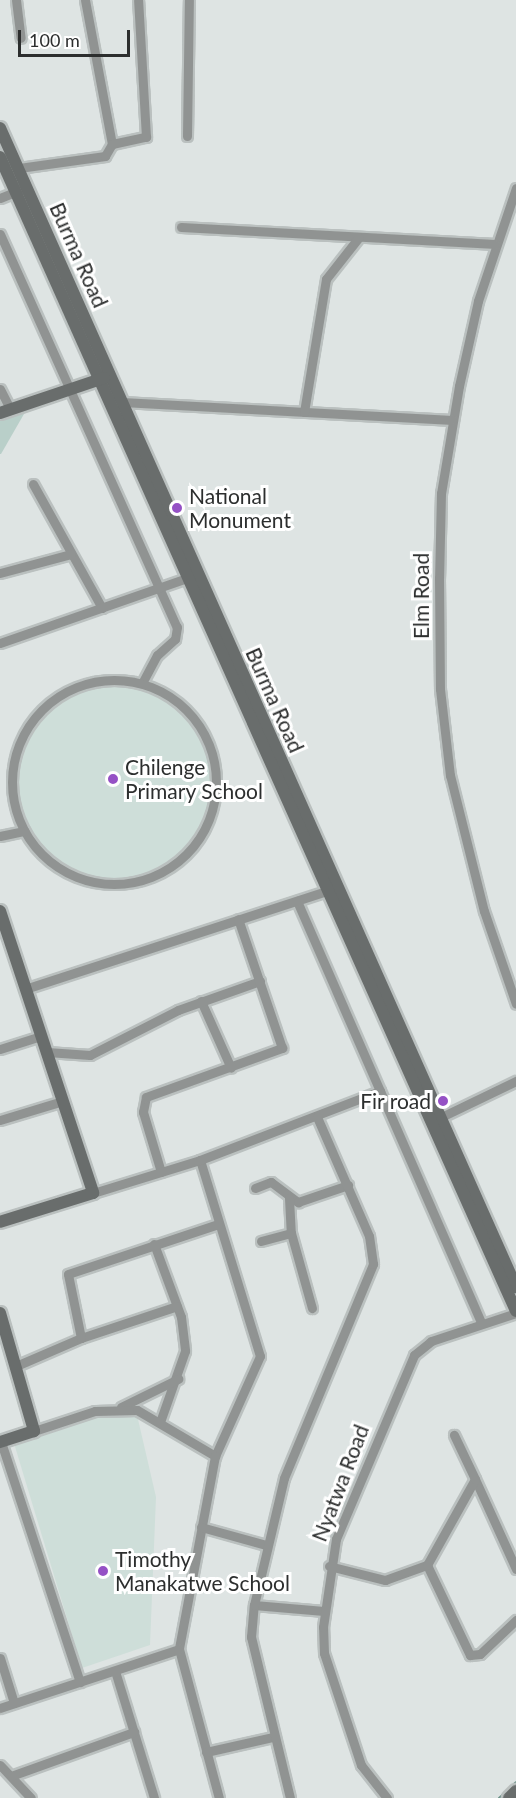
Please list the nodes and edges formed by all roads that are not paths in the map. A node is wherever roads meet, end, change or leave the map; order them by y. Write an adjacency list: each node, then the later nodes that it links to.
1 (16, 0): 5 (street)
2 (85, 0): 8 (street)
3 (138, 0): 8 (street)
4 (189, 0): 7 (street)
5 (21, 38)
6 (0, 128): 10 (main road, Burma Road)
7 (187, 136)
8 (112, 144): 10 (street)
9 (0, 157): 12 (main road, Burma Road)
10 (19, 168): 12 (main road, Burma Road)
11 (516, 188): 17 (street, Elm Road)
12 (22, 190): 13 (street); 18 (main road, Burma Road)
13 (0, 198)
14 (181, 226): 16 (street)
15 (0, 234): 20 (street)
16 (359, 237): 17 (street); 23 (street)
17 (496, 244): 24 (street, Elm Road)
18 (105, 378): 20 (main road); 21 (main road, Burma Road); 28 (main road, Burma Road)
19 (0, 389): 22 (street)
20 (72, 389): 22 (main road); 29 (street)
21 (122, 402): 23 (street); 52 (main road, Burma Road)
22 (5, 411)
23 (304, 412): 24 (street)
24 (453, 420): 42 (street, Elm Road)
25 (33, 484): 26 (street)
26 (71, 554): 27 (street); 30 (street)
27 (0, 573)
28 (187, 578): 29 (street); 35 (main road, Burma Road)
29 (155, 589): 30 (street); 32 (street)
30 (102, 608): 31 (street)
31 (0, 642)
32 (142, 683): 33 (street); 33 (street)
33 (24, 831): 34 (street)
34 (0, 836)
35 (326, 891): 36 (street); 52 (main road, Burma Road)
36 (297, 901): 38 (street); 48 (street)
37 (0, 911): 40 (main road)
38 (238, 919): 39 (street); 40 (street)
39 (260, 981): 41 (street); 46 (street)
40 (25, 989): 43 (main road)
41 (201, 1001): 45 (street); 46 (street)
42 (516, 1004)
43 (41, 1036): 44 (street); 45 (main road)
44 (0, 1049)
45 (46, 1052): 49 (main road)
46 (231, 1068): 54 (street)
47 (516, 1082): 52 (street)
48 (380, 1091): 50 (street); 69 (street)
49 (63, 1101): 51 (street); 57 (main road)
50 (317, 1117): 53 (street); 55 (street)
51 (0, 1120)
52 (434, 1120): 64 (main road, Burma Road); 68 (main road, Burma Road)
53 (200, 1160): 54 (street); 60 (street)
54 (161, 1173): 57 (street)
55 (348, 1185): 58 (street); 81 (street)
56 (255, 1188): 58 (street)
57 (93, 1193): 59 (main road)
58 (289, 1198): 61 (street)
59 (0, 1222)
60 (218, 1224): 63 (street); 78 (street)
61 (291, 1233): 62 (street); 66 (street)
62 (261, 1241)
63 (154, 1244): 65 (street); 70 (street)
64 (516, 1287)
65 (177, 1306): 70 (street); 72 (street)
66 (312, 1308)
67 (0, 1312): 71 (main road)
68 (516, 1312): 69 (street, Nyatwa Road)
69 (481, 1323): 83 (street, Nyatwa Road)
70 (81, 1338): 71 (street)
71 (16, 1366): 75 (main road)
72 (178, 1379): 73 (street); 74 (street)
73 (119, 1408): 74 (street); 75 (street)
74 (160, 1422): 78 (street)
75 (34, 1431): 77 (main road)
76 (454, 1435): 79 (street)
77 (0, 1442): 91 (street)
78 (215, 1456): 80 (street)
79 (475, 1479): 82 (street); 84 (street)
80 (201, 1527): 81 (street); 88 (street)
81 (266, 1545): 85 (street)
82 (427, 1565): 83 (street); 87 (street)
83 (329, 1566): 86 (street, Nyatwa Road)
84 (516, 1569)
85 (254, 1605): 86 (street); 95 (street)
86 (324, 1611): 104 (street, Nyatwa Road)
87 (516, 1620)
88 (179, 1649): 90 (street); 96 (street)
89 (0, 1658): 92 (street)
90 (115, 1671): 91 (street); 94 (street)
91 (80, 1682): 92 (street)
92 (14, 1702): 93 (street)
93 (0, 1708)
94 (134, 1732): 98 (street); 101 (street)
95 (273, 1737): 96 (street); 103 (street)
96 (206, 1752): 102 (street)
97 (0, 1765): 98 (street)
98 (11, 1776): 100 (street)
99 (516, 1791): 105 (main road)
100 (31, 1798)
101 (154, 1798)
102 (219, 1798)
103 (290, 1798)
104 (387, 1798)
105 (509, 1798)

